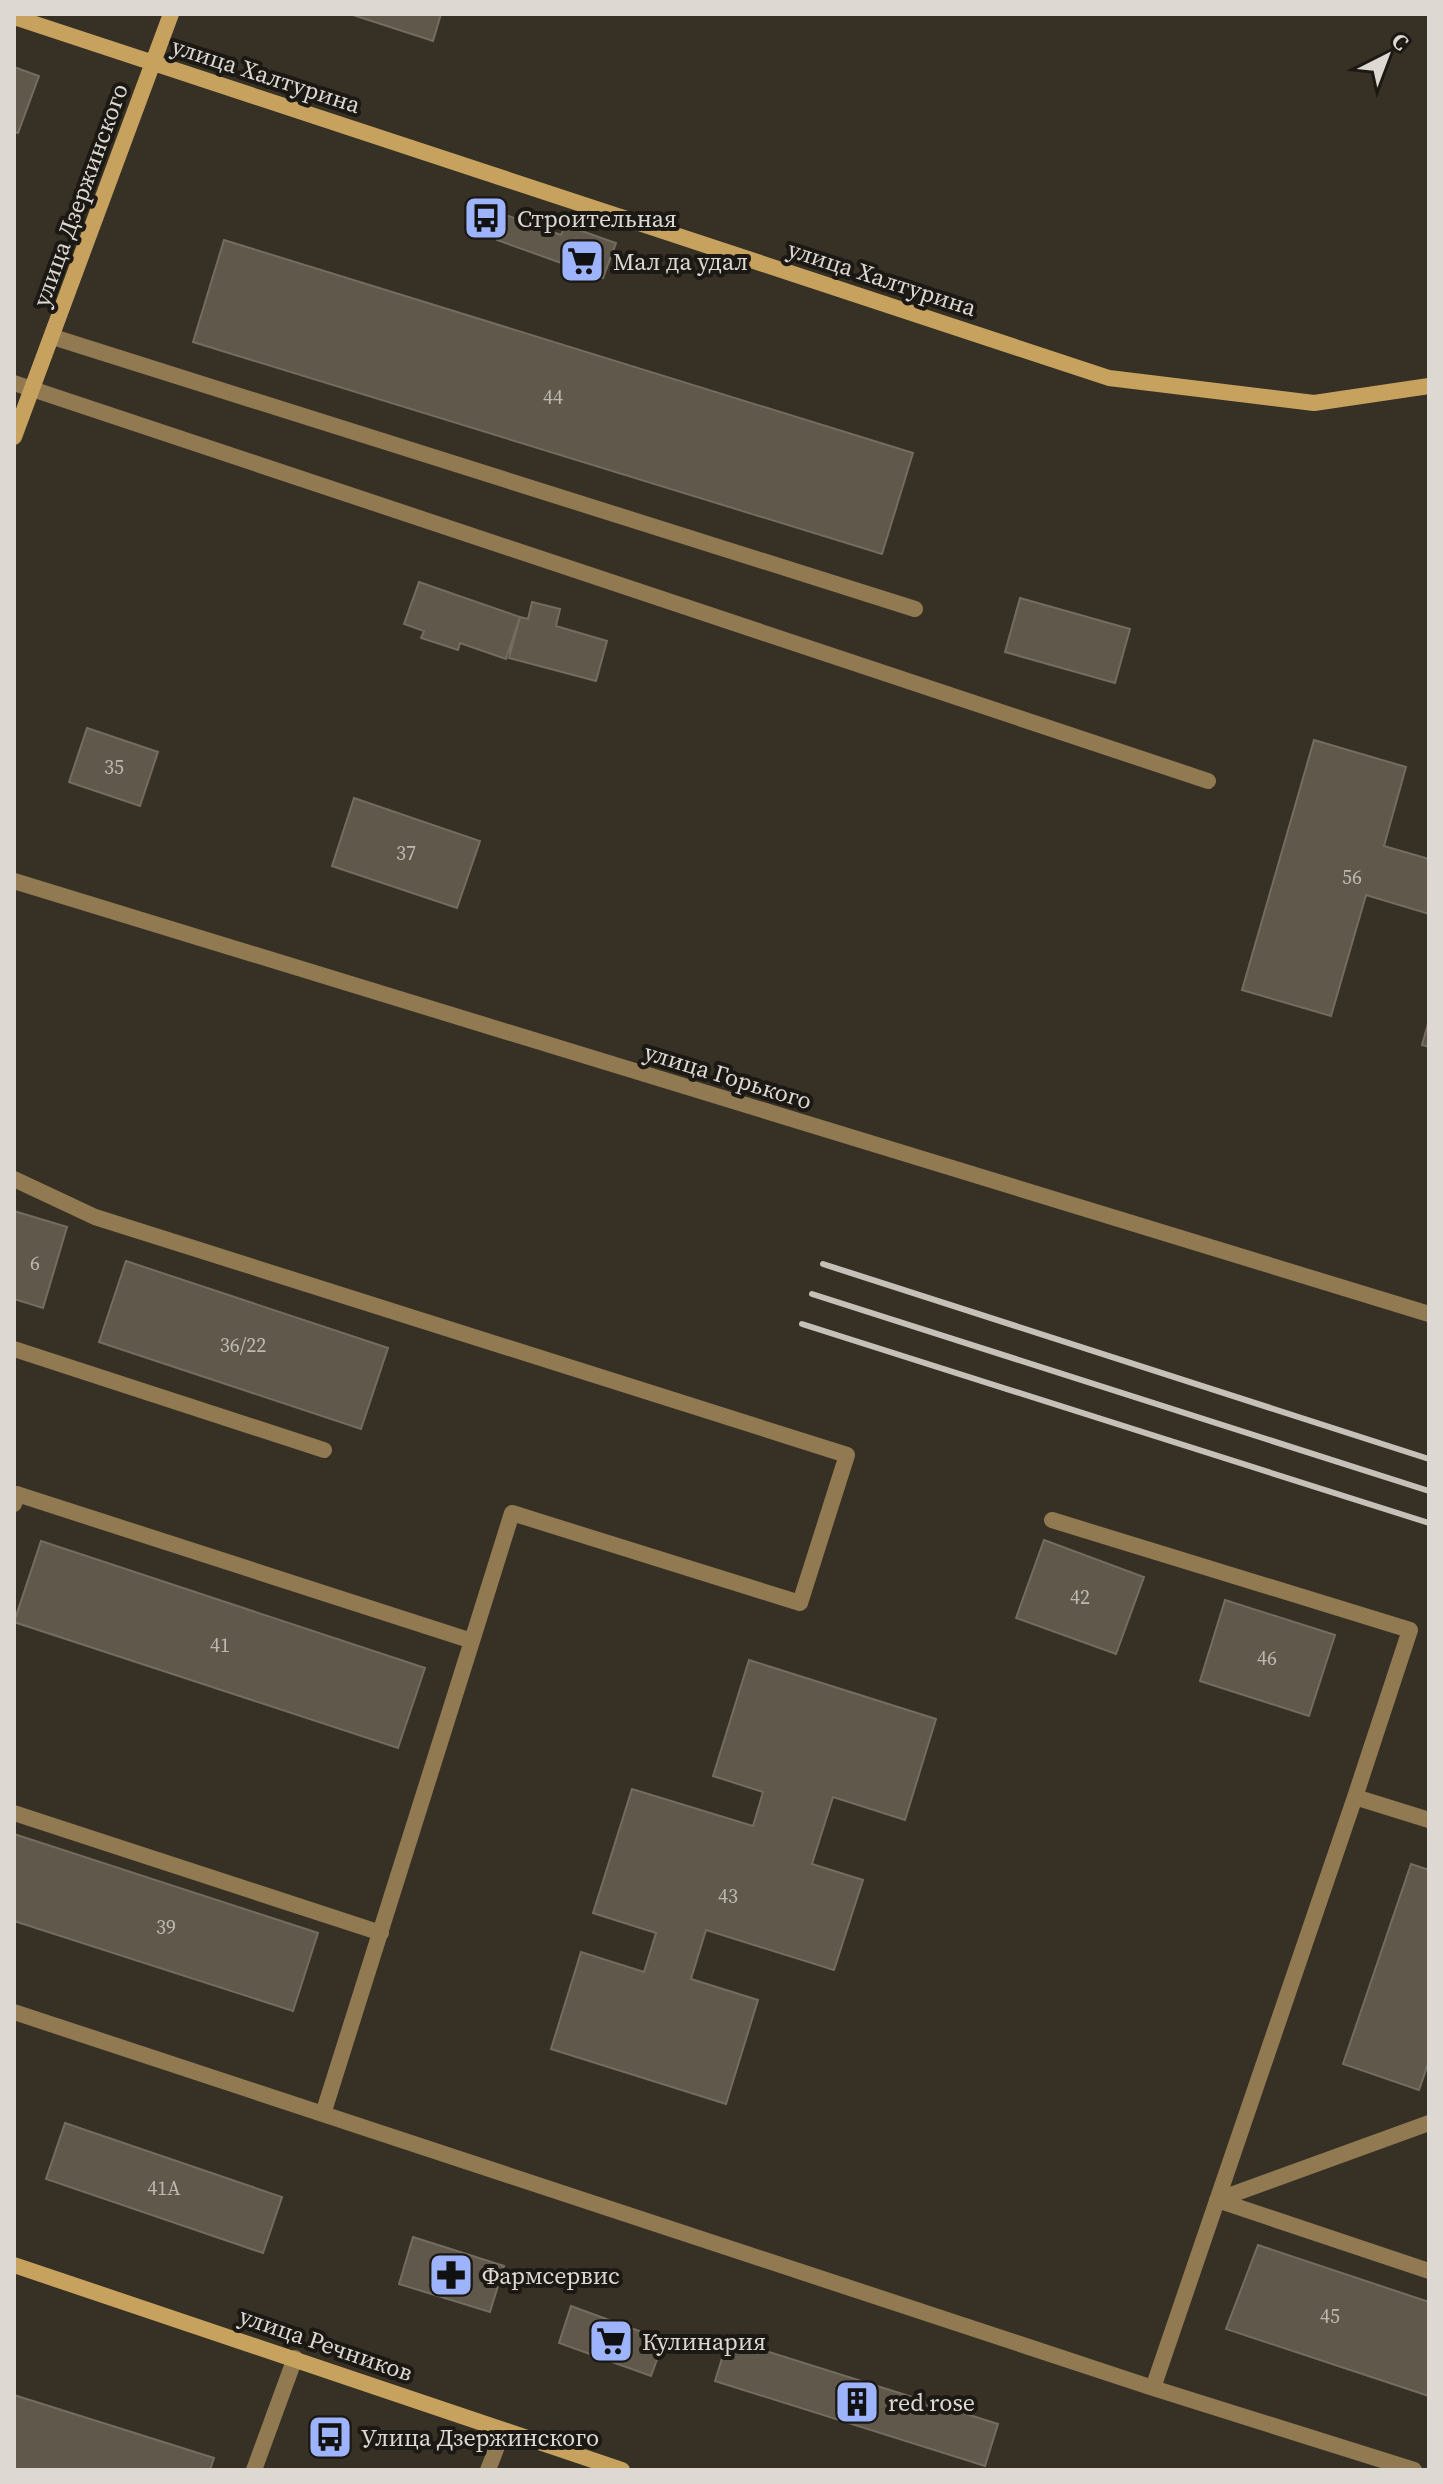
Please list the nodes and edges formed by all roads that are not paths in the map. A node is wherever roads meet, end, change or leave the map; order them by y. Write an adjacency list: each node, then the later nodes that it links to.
1 (171, 14): 3 (main road, улица Дзержинского)
2 (14, 17): 3 (main road, улица Халтурина)
3 (154, 64): 4 (main road, улица Дзержинского); 6 (main road, улица Халтурина)
4 (53, 337): 7 (main road, улица Дзержинского); 9 (street)
5 (14, 383): 7 (street)
6 (1429, 386)
7 (33, 389): 8 (main road, улица Дзержинского); 10 (street)
8 (14, 437)
9 (915, 609)
10 (1208, 781)
11 (14, 881): 13 (street, улица Горького)
12 (14, 1179): 18 (street)
13 (1429, 1314)
14 (14, 1349): 15 (street)
15 (324, 1450)
16 (14, 1504): 18 (street)
17 (1052, 1520): 19 (street)
18 (472, 1641): 22 (street)
19 (1355, 1797): 21 (street); 26 (street)
20 (14, 1813): 22 (street)
21 (1429, 1820)
22 (381, 1933): 24 (street)
23 (14, 2012): 24 (street)
24 (323, 2114): 30 (street)
25 (1429, 2123): 26 (street)
26 (1217, 2200): 28 (street); 30 (street)
27 (14, 2265): 29 (main road, улица Речников)
28 (1429, 2271)
29 (295, 2358): 31 (main road, улица Речников); 32 (street)
30 (1153, 2388): 35 (street)
31 (503, 2431): 33 (street); 34 (main road, улица Речников)
32 (254, 2470)
33 (488, 2470)
34 (622, 2470)
35 (1414, 2470)

